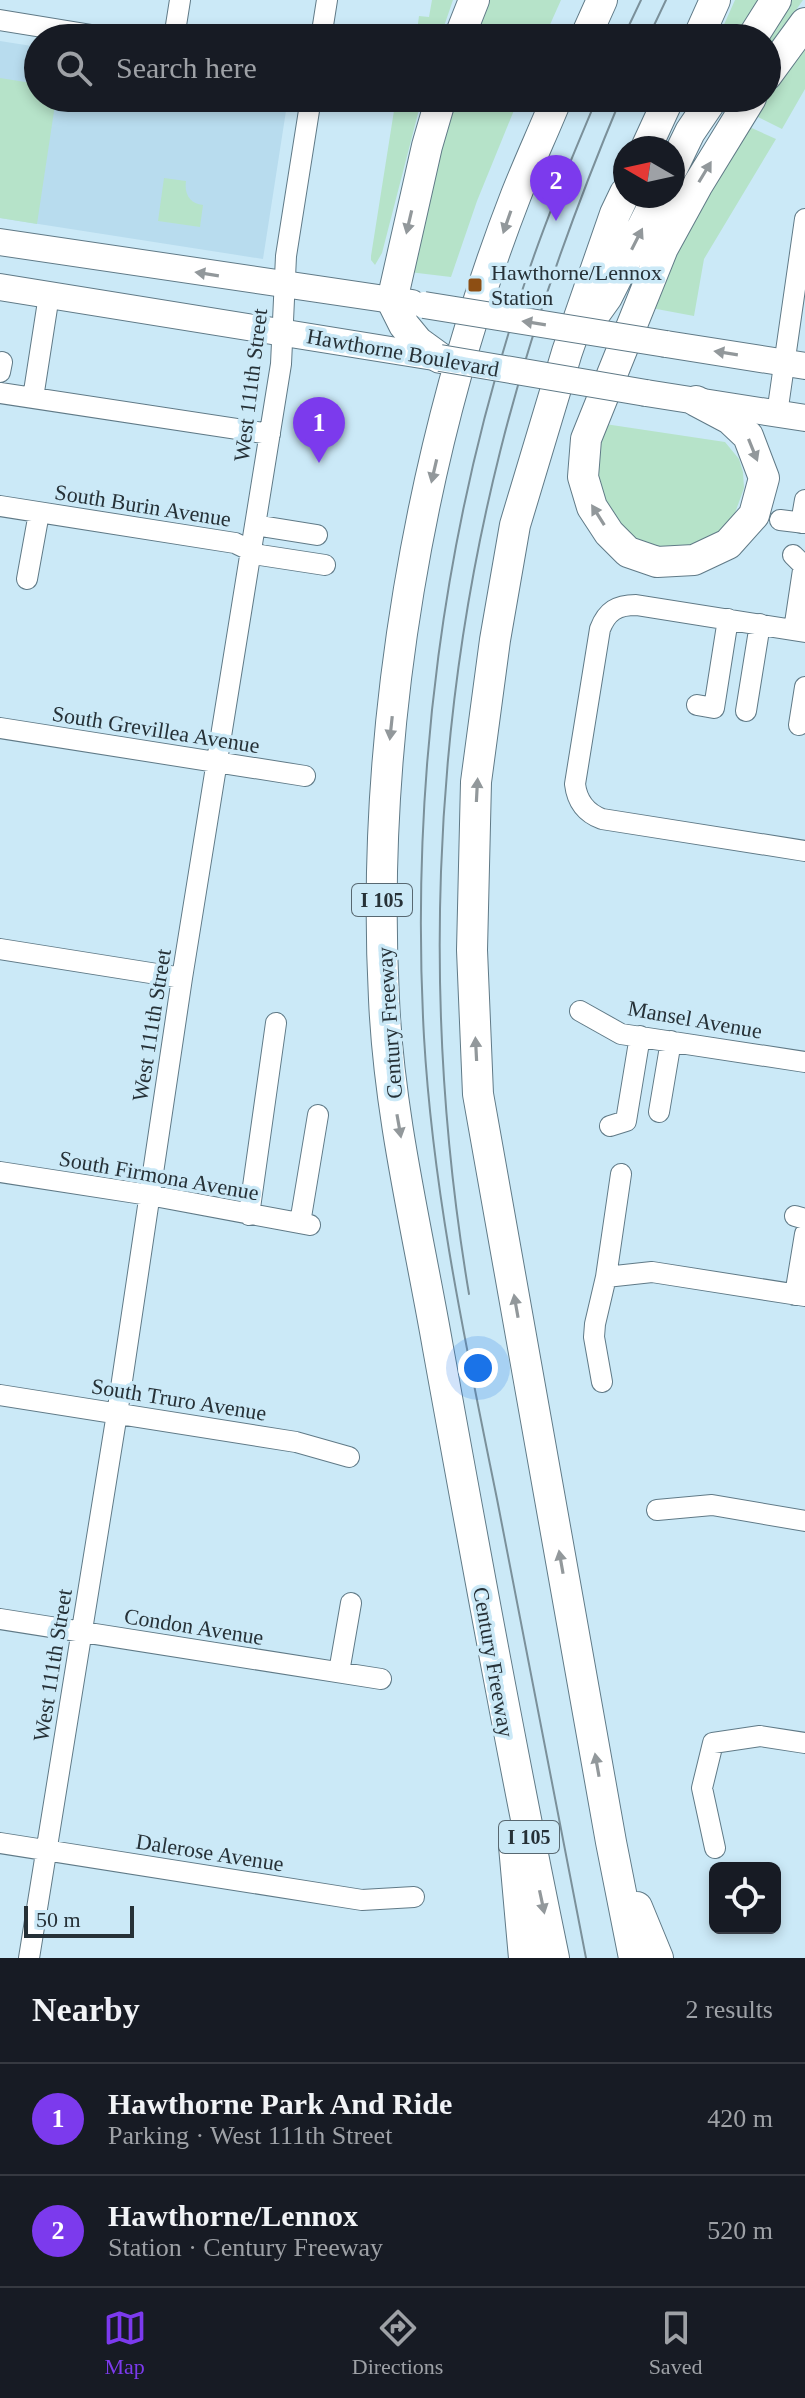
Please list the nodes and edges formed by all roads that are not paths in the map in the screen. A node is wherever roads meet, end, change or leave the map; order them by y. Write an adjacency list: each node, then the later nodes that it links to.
1 (180, 0): 10 (street)
2 (327, 0): 11 (street)
3 (474, 0): 12 (highway)
4 (602, 0): 13 (highway)
5 (715, 0): 14 (highway)
6 (776, 0): 15 (highway)
7 (0, 20): 9 (street)
8 (805, 23): 16 (highway)
9 (24, 24)
10 (176, 24)
11 (323, 24)
12 (465, 24)
13 (591, 24)
14 (704, 24)
15 (761, 24)
16 (781, 56)
17 (309, 112): 29 (street, West 111th Street)
18 (437, 112): 32 (highway, one-way to 32)
19 (551, 112): 93 (highway, Century Freeway / I 105, one-way to 93)
20 (663, 112): 23 (highway)
21 (704, 112): 24 (highway)
22 (742, 112): 39 (highway, one-way to 22)
23 (652, 136)
24 (685, 142)
25 (618, 208): 35 (highway)
26 (652, 208): 35 (highway, one-way to 26)
27 (805, 219): 36 (street)
28 (0, 242): 29 (main road, one-way to 28)
29 (285, 286): 32 (main road); 33 (street, West 111th Street)
30 (0, 287): 31 (main road, Hawthorne Boulevard)
31 (49, 295): 33 (main road, Hawthorne Boulevard); 38 (street)
32 (392, 301): 34 (highway); 36 (main road, one-way to 32, bridge)
33 (284, 332): 34 (main road, Hawthorne Boulevard); 42 (street, West 111th Street)
34 (424, 351): 39 (main road, Hawthorne Boulevard, bridge)
35 (567, 352): 95 (highway, one-way to 35)
36 (795, 364): 40 (street)
37 (0, 393): 38 (street)
38 (33, 398): 42 (street)
39 (696, 401): 40 (main road, Hawthorne Boulevard)
40 (777, 414): 41 (main road, Hawthorne Boulevard)
41 (805, 418)
42 (270, 434): 48 (street, West 111th Street)
43 (805, 500): 47 (street)
44 (0, 506): 45 (street, South Burin Avenue)
45 (39, 513): 50 (street, South Burin Avenue); 53 (street)
46 (780, 520): 47 (street)
47 (803, 523)
48 (255, 525): 49 (street); 50 (street, West 111th Street)
49 (308, 533)
50 (250, 550): 52 (street, South Burin Avenue); 62 (street, West 111th Street)
51 (793, 555): 56 (street)
52 (325, 565)
53 (27, 579)
54 (728, 619): 55 (street); 58 (street); 64 (street)
55 (760, 624): 56 (street); 59 (street)
56 (800, 631)
57 (805, 687): 60 (street)
58 (697, 705)
59 (746, 711)
60 (799, 725)
61 (0, 728): 62 (street, South Grevillea Avenue)
62 (217, 763): 63 (street, South Grevillea Avenue); 66 (street, West 111th Street)
63 (305, 776)
64 (805, 851)
65 (0, 949): 66 (street)
66 (182, 978): 77 (street, West 111th Street)
67 (580, 1011): 69 (street, Mansel Avenue)
68 (276, 1023): 78 (street)
69 (640, 1036): 70 (street, Mansel Avenue); 74 (street)
70 (671, 1041): 71 (street, Mansel Avenue); 72 (street)
71 (805, 1062)
72 (659, 1112)
73 (318, 1115): 78 (street, South Firmona Avenue)
74 (610, 1126)
75 (0, 1172): 77 (street, South Firmona Avenue)
76 (621, 1174): 80 (street)
77 (149, 1195): 78 (street, South Firmona Avenue); 84 (street, West 111th Street)
78 (249, 1215)
79 (802, 1223): 81 (street)
80 (606, 1277): 81 (street); 82 (street)
81 (800, 1295)
82 (602, 1382)
83 (0, 1395): 84 (street, South Truro Avenue)
84 (117, 1413): 85 (street, South Truro Avenue); 90 (street, West 111th Street)
85 (349, 1457)
86 (657, 1510): 87 (street)
87 (805, 1521)
88 (351, 1603): 91 (street)
89 (0, 1619): 90 (street, Condon Avenue)
90 (81, 1633): 91 (street, Condon Avenue); 98 (street, West 111th Street)
91 (339, 1672): 92 (street, Condon Avenue)
92 (381, 1679)
93 (504, 1716): 101 (highway); 102 (highway, Century Freeway / I 105, one-way to 102)
94 (805, 1743): 97 (street)
95 (611, 1842): 103 (highway); 104 (highway)
96 (0, 1843): 98 (street, Dalerose Avenue)
97 (715, 1848)
98 (46, 1851): 99 (street, Dalerose Avenue); 100 (street, West 111th Street)
99 (414, 1897)
100 (29, 1958)
101 (524, 1958)
102 (554, 1958)
103 (634, 1958)
104 (658, 1958)

